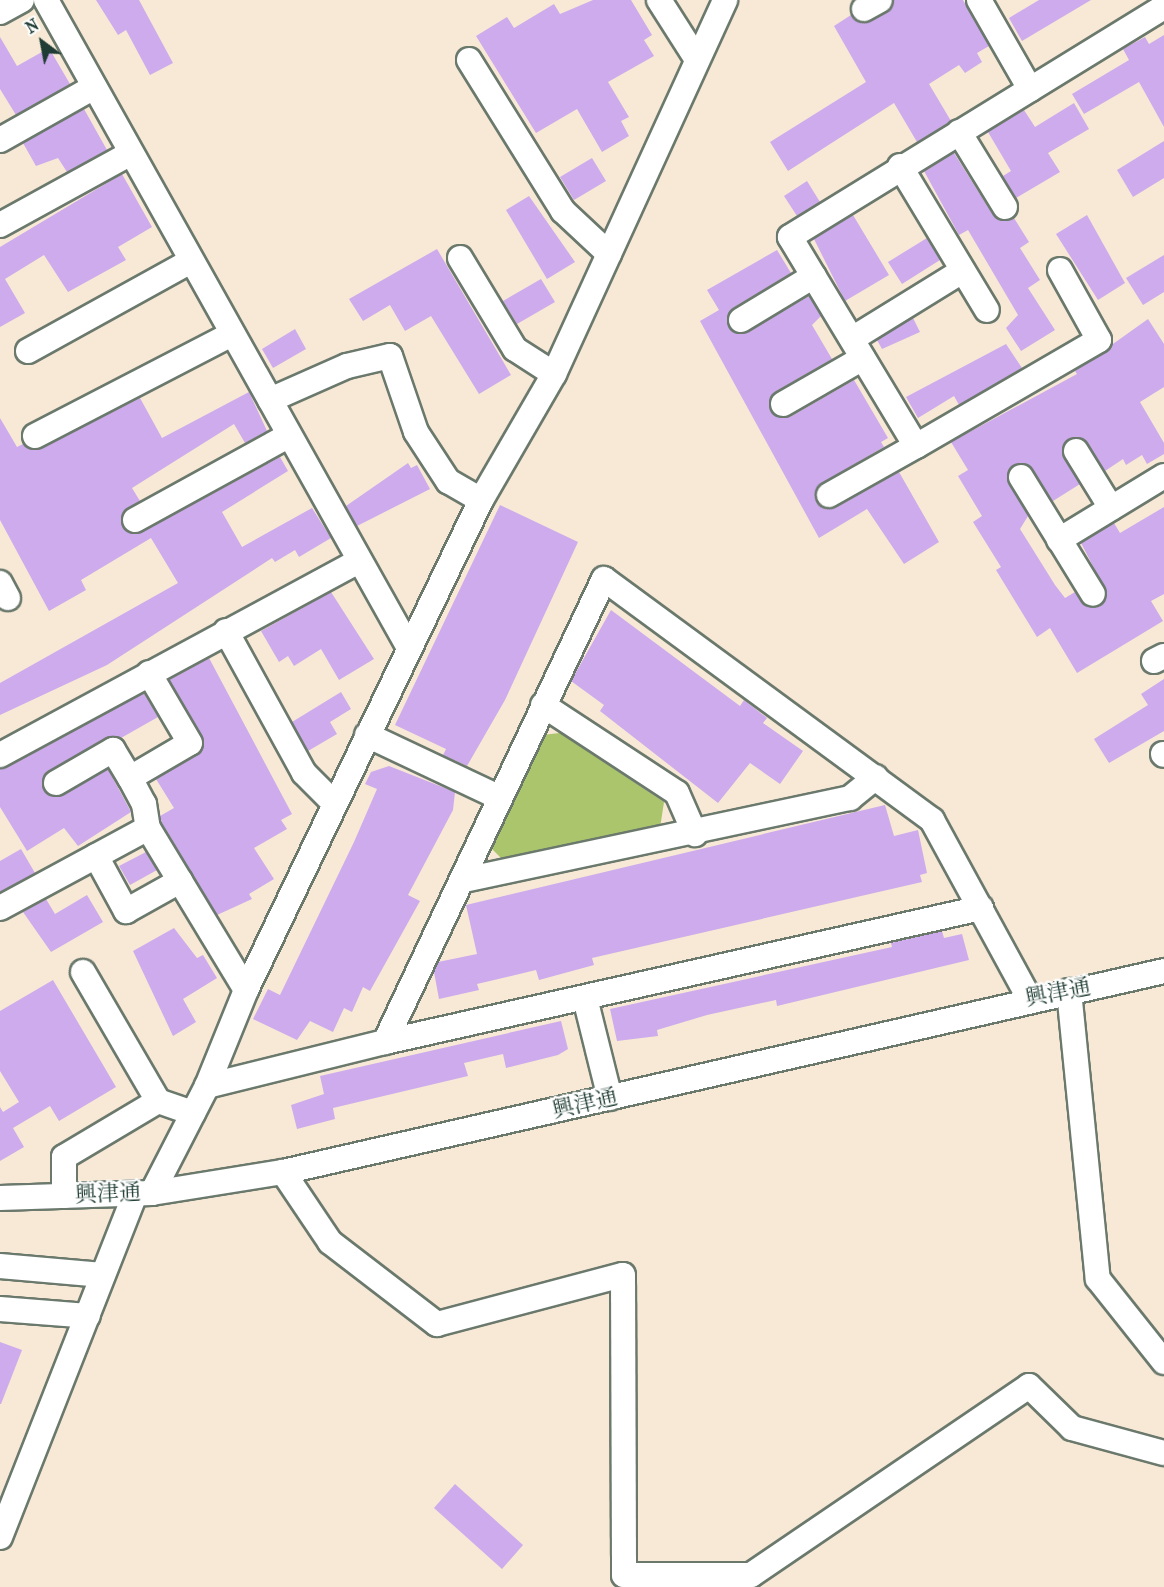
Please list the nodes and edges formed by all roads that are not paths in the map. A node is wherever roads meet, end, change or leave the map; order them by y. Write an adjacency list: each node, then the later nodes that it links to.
1 (22, 0): 7 (street)
2 (659, 0): 8 (street)
3 (725, 0): 8 (street)
4 (979, 0): 11 (street)
5 (52, 2): 10 (street)
6 (1164, 8): 11 (street)
7 (0, 12)
8 (696, 58): 18 (street)
9 (469, 60): 18 (street)
10 (94, 87): 13 (street); 14 (street)
11 (1030, 88): 12 (street)
12 (959, 132): 15 (street); 16 (street)
13 (0, 140)
14 (129, 154): 17 (street); 20 (street)
15 (900, 166): 22 (street); 23 (street)
16 (1005, 207)
17 (0, 225)
18 (609, 255): 29 (street)
19 (460, 258): 29 (street)
20 (189, 262): 26 (street); 28 (street)
21 (1060, 270): 34 (street)
22 (962, 271): 24 (street); 27 (street)
23 (814, 276): 25 (street); 27 (street)
24 (987, 310)
25 (741, 320)
26 (232, 334): 30 (street); 32 (street)
27 (858, 348): 31 (street); 34 (street)
28 (28, 351)
29 (554, 374): 39 (street)
30 (270, 400): 33 (street); 39 (street)
31 (783, 404)
32 (35, 436)
33 (288, 436): 41 (street); 43 (street)
34 (916, 446): 38 (street)
35 (1076, 451): 40 (street)
36 (1164, 476): 40 (street)
37 (1021, 477): 42 (street)
38 (829, 495)
39 (481, 500): 46 (street)
40 (1111, 508): 42 (street)
41 (135, 520)
42 (1059, 540): 44 (street)
43 (359, 561): 45 (street); 46 (street)
44 (1093, 594)
45 (226, 631): 47 (street); 55 (street)
46 (409, 648): 49 (street)
47 (149, 673): 50 (street); 52 (street)
48 (543, 705): 51 (street); 54 (street); 57 (street)
49 (367, 735): 54 (street); 55 (street)
50 (0, 755)
51 (876, 777): 57 (street); 62 (street)
52 (130, 778): 53 (street); 56 (street)
53 (56, 783)
54 (500, 798): 59 (street)
55 (334, 803): 65 (street)
56 (148, 828): 58 (street); 60 (street)
57 (695, 834): 59 (street)
58 (96, 856): 60 (street); 61 (street)
59 (464, 880): 69 (street)
60 (180, 881): 65 (street)
61 (0, 908)
62 (981, 908): 67 (street); 68 (street)
63 (1164, 971): 66 (street, 興津通)
64 (83, 972): 72 (street)
65 (246, 990): 70 (street)
66 (1069, 991): 68 (street, 興津通); 82 (street)
67 (585, 998): 69 (street); 71 (street)
68 (1029, 998): 71 (street, 興津通)
69 (385, 1042): 70 (street)
70 (207, 1086): 73 (street)
71 (610, 1098): 74 (street, 興津通)
72 (158, 1101): 73 (street); 76 (street)
73 (193, 1113): 75 (street)
74 (283, 1172): 75 (street, 興津通); 85 (street)
75 (144, 1193): 76 (street, 興津通); 79 (street)
76 (64, 1197): 77 (street, 興津通)
77 (0, 1198)
78 (0, 1266): 79 (street)
79 (104, 1275): 81 (street)
80 (0, 1309): 81 (street)
81 (88, 1316): 84 (street)
82 (1164, 1362)
83 (1164, 1453): 85 (street)
84 (0, 1537)
85 (621, 1581)

